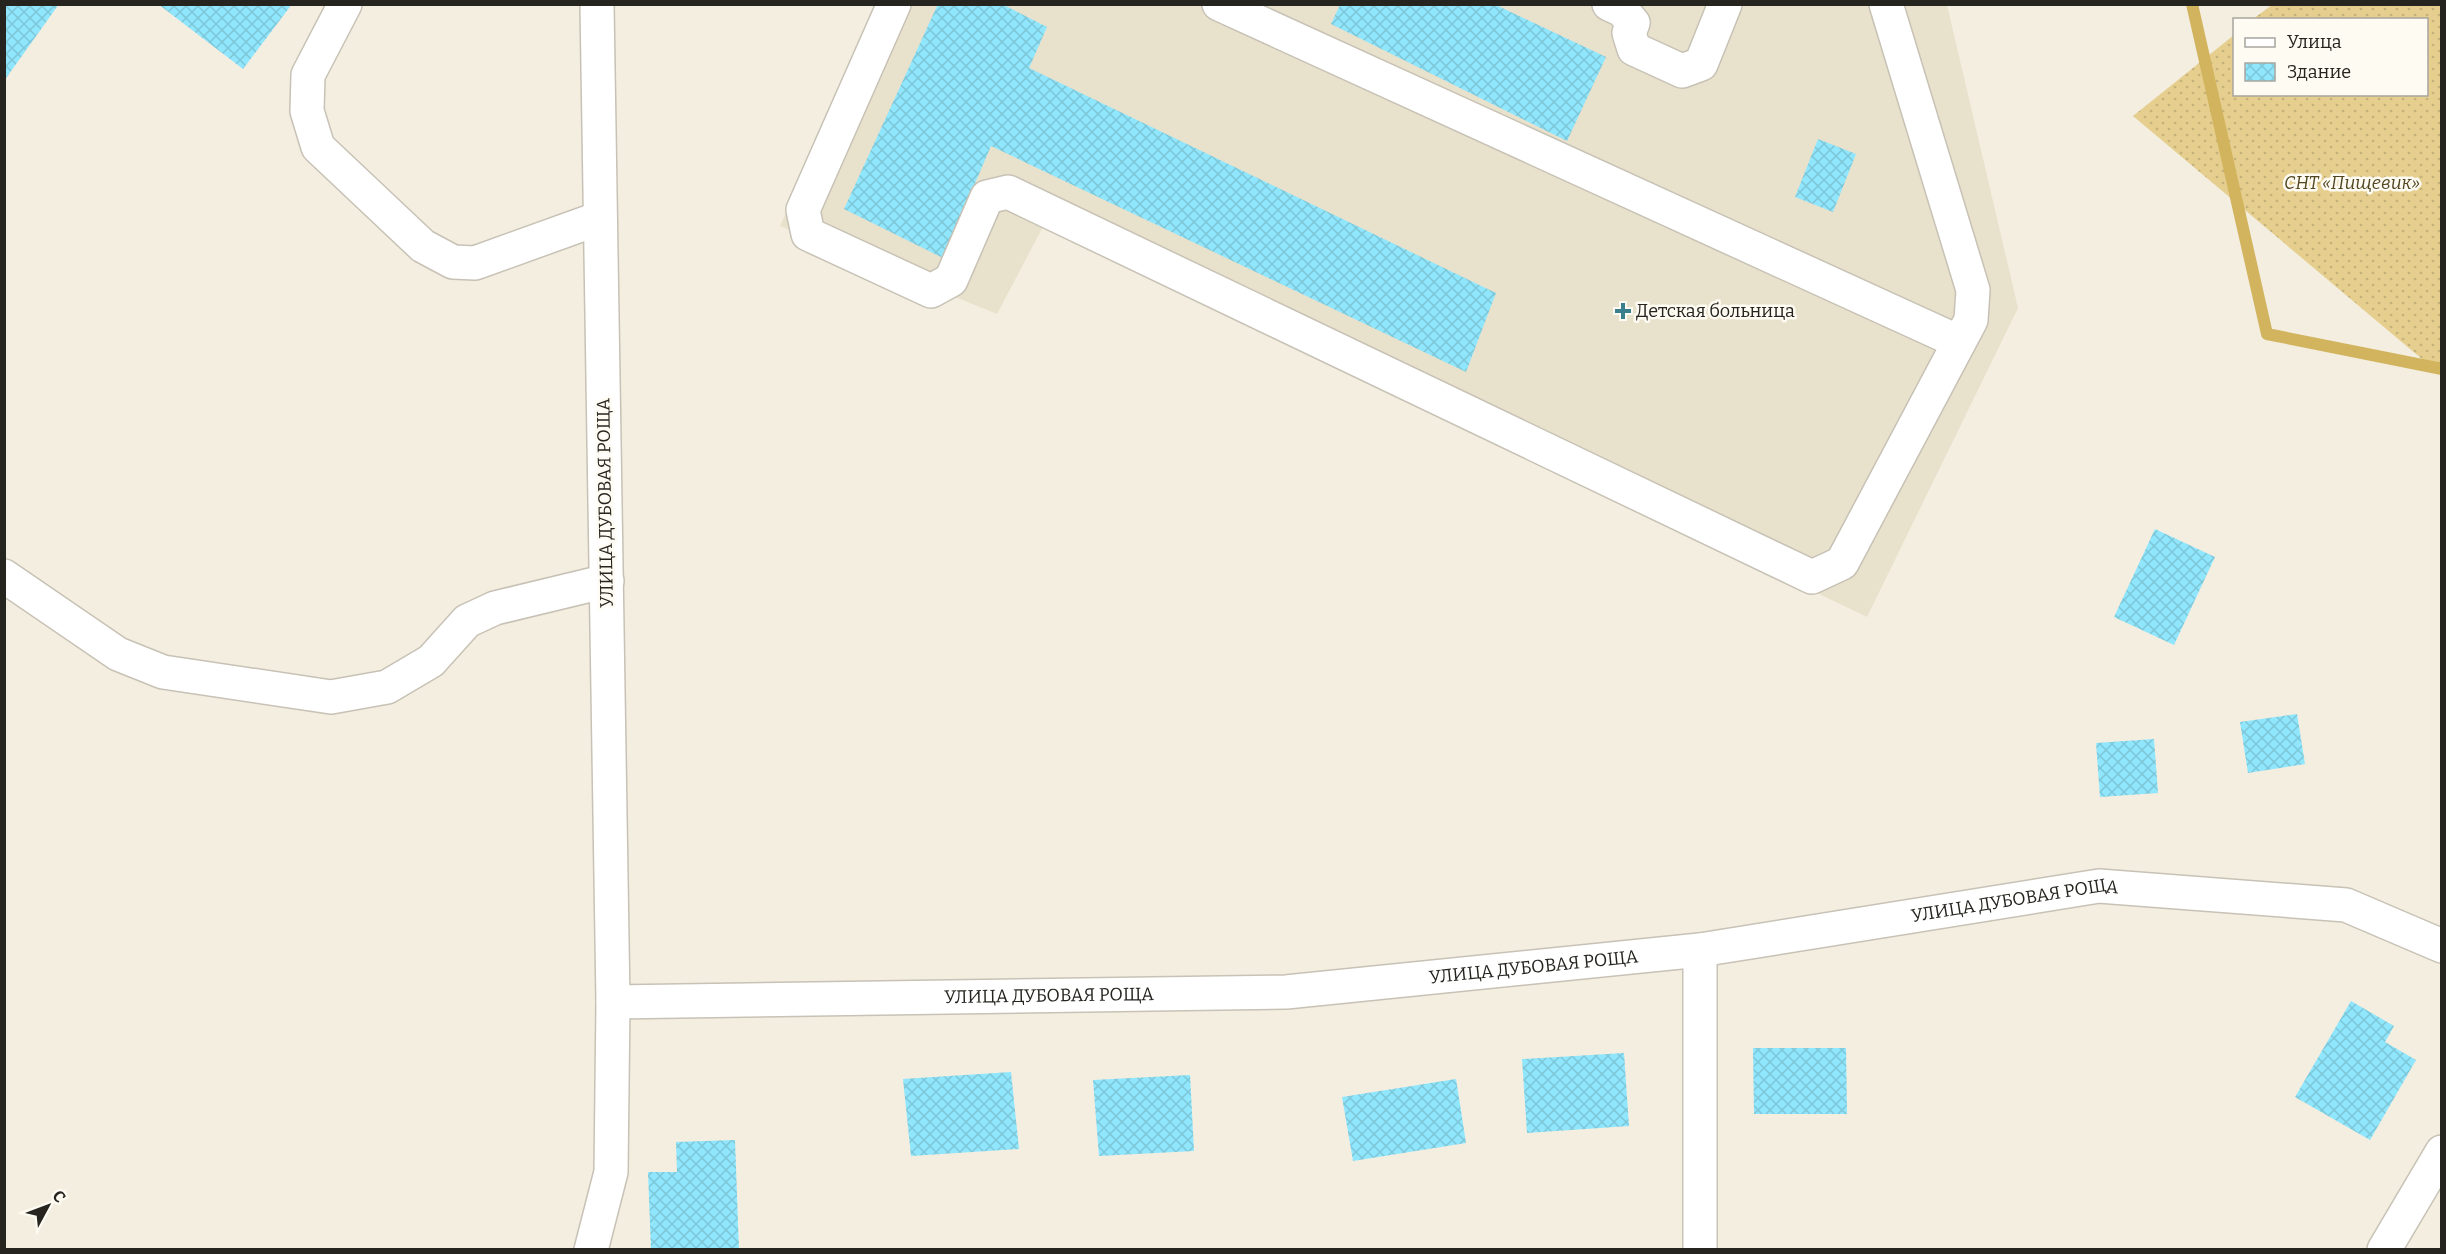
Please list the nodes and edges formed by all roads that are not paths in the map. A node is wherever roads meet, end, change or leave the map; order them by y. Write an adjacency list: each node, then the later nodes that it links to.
1 (345, 4): 8 (street)
2 (597, 4): 8 (street, УЛИЦА ДУБОВАЯ РОЩА)
3 (894, 4): 9 (street)
4 (1220, 4): 9 (street)
5 (1609, 4): 6 (street)
6 (1725, 4)
7 (1886, 4): 9 (street)
8 (600, 218): 11 (street, УЛИЦА ДУБОВАЯ РОЩА)
9 (1959, 342)
10 (4, 576): 11 (street)
11 (607, 580): 14 (street, УЛИЦА ДУБОВАЯ РОЩА)
12 (2442, 946): 13 (street, УЛИЦА ДУБОВАЯ РОЩА)
13 (1700, 950): 14 (street, УЛИЦА ДУБОВАЯ РОЩА); 17 (street)
14 (613, 1002): 16 (street, УЛИЦА ДУБОВАЯ РОЩА)
15 (2442, 1152): 18 (street)
16 (591, 1250)
17 (1700, 1250)
18 (2384, 1250)

